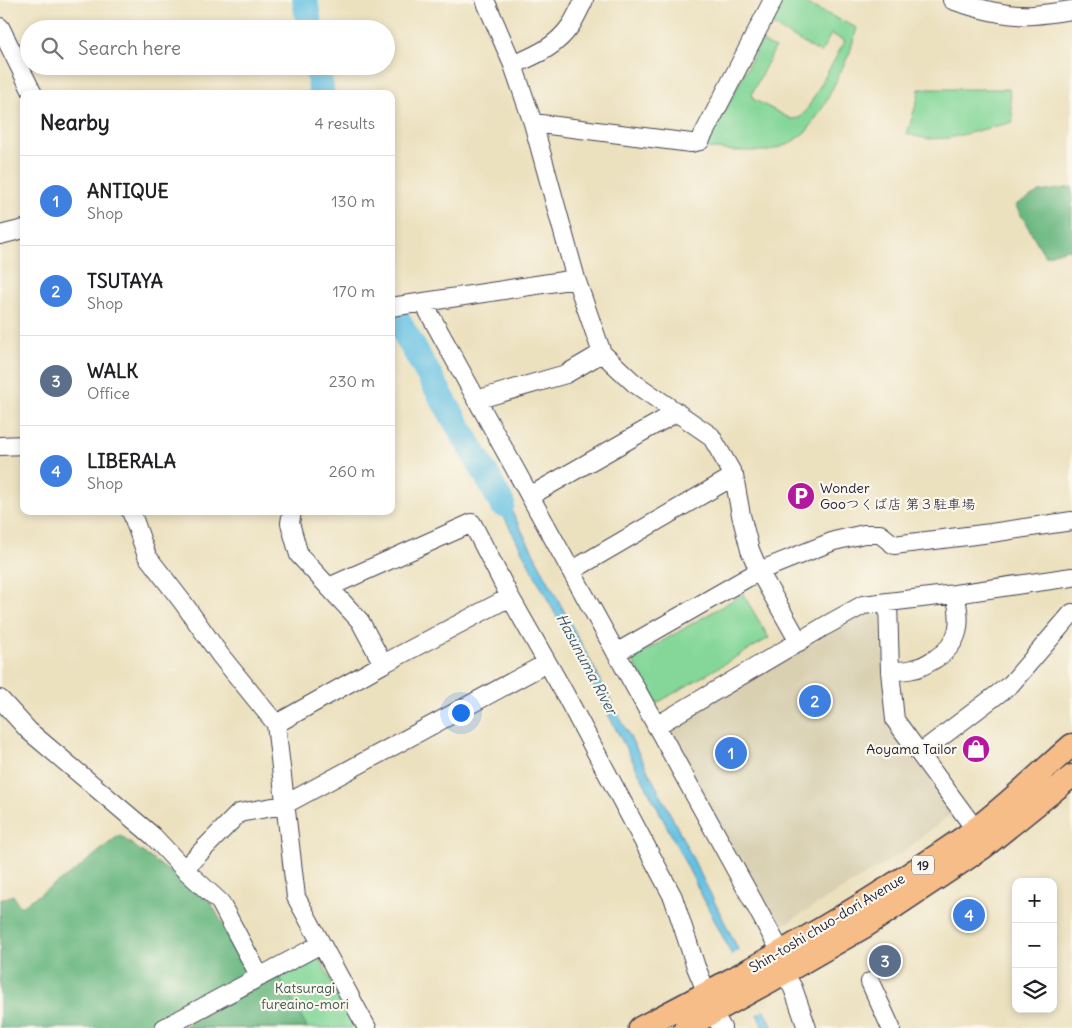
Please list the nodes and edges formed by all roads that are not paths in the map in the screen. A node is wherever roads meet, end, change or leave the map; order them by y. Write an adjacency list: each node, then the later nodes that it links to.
1 (486, 0): 7 (street)
2 (584, 0): 7 (street)
3 (774, 0): 11 (street)
4 (952, 0): 5 (street)
5 (1072, 10)
6 (0, 27): 8 (street)
7 (513, 65): 11 (street)
8 (20, 68)
9 (24, 75): 10 (street)
10 (31, 90)
11 (533, 123): 14 (street)
12 (20, 230): 13 (street)
13 (0, 235)
14 (576, 279): 15 (street); 17 (street)
15 (416, 303): 16 (street); 18 (street)
16 (395, 307)
17 (602, 353): 18 (street); 19 (street)
18 (476, 400): 23 (street)
19 (677, 412): 22 (street); 23 (street)
20 (20, 445): 21 (street)
21 (0, 446)
22 (734, 476): 27 (street); 28 (street)
23 (530, 496): 27 (street)
24 (132, 515): 41 (street)
25 (291, 515): 30 (street)
26 (1072, 521): 28 (street)
27 (571, 571): 36 (street)
28 (759, 571): 35 (street); 36 (street)
29 (1072, 577): 31 (street)
30 (329, 587): 32 (street); 38 (street)
31 (955, 594): 33 (street); 39 (street)
32 (510, 597): 37 (street); 38 (street)
33 (888, 602): 35 (street); 39 (street)
34 (1072, 613): 44 (street)
35 (799, 642): 42 (street)
36 (616, 653): 42 (street)
37 (547, 662): 46 (street); 53 (street)
38 (383, 664): 41 (street)
39 (890, 671): 44 (street)
40 (0, 699): 48 (street)
41 (276, 724): 46 (street)
42 (656, 726): 50 (street)
43 (1072, 745): 47 (main road, Shin-toshi chuo-dori Avenue / 19)
44 (920, 753): 47 (street)
45 (1072, 776): 50 (main road, Shin-toshi chuo-dori Avenue / 19)
46 (284, 805): 48 (street); 49 (street)
47 (975, 829): 50 (main road, Shin-toshi chuo-dori Avenue / 19)
48 (184, 869): 51 (street)
49 (321, 944): 51 (street); 55 (street)
50 (774, 968): 53 (main road, Shin-toshi chuo-dori Avenue / 19); 58 (street)
51 (260, 977): 54 (street)
52 (870, 982): 59 (street)
53 (719, 1004): 56 (main road, Shin-toshi chuo-dori Avenue / 19); 57 (main road, Shin-toshi chuo-dori Avenue / 19)
54 (164, 1028)
55 (367, 1028)
56 (640, 1028)
57 (684, 1028)
58 (807, 1028)
59 (891, 1028)

